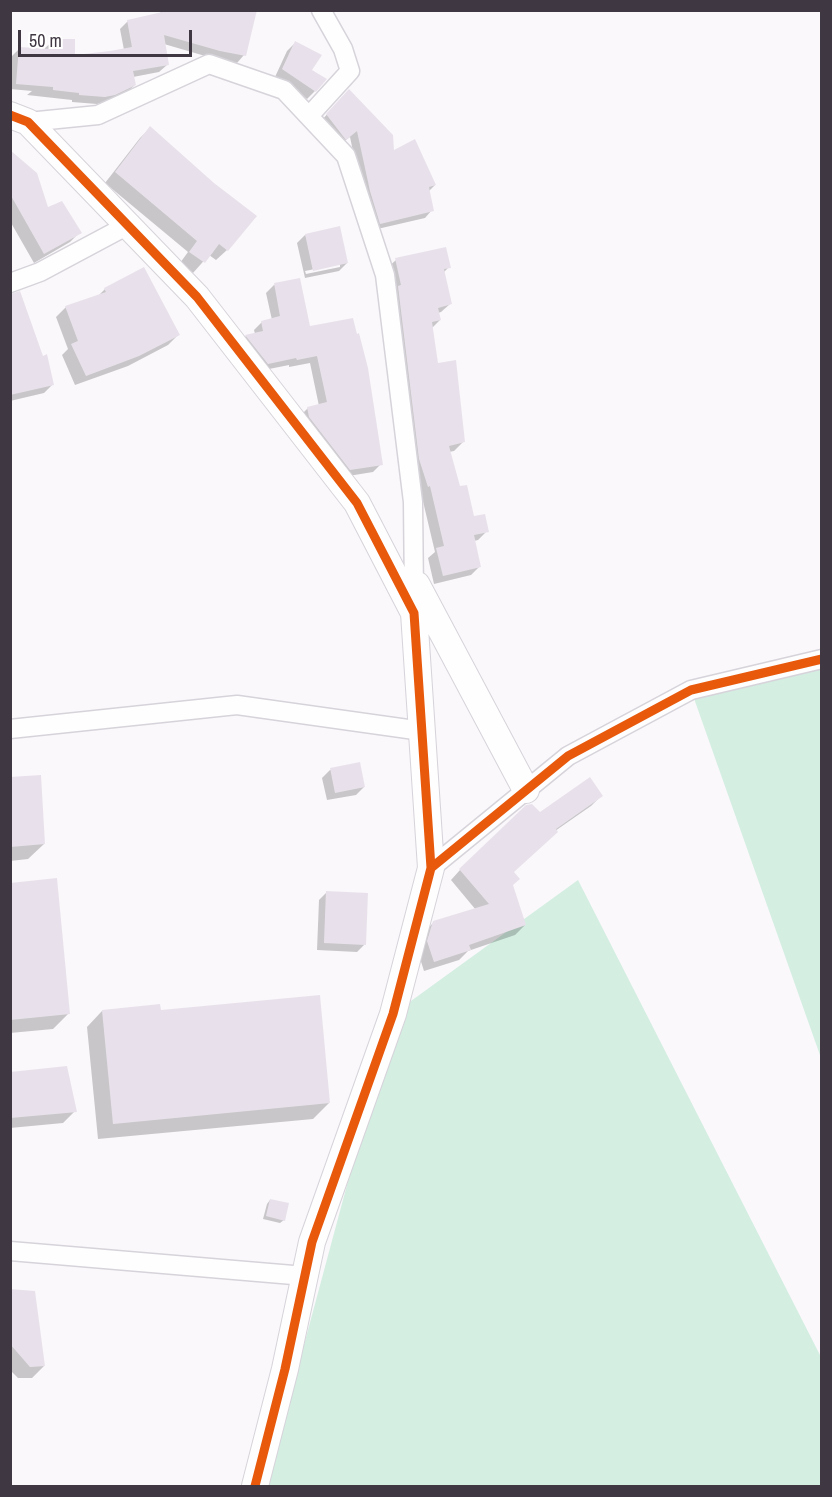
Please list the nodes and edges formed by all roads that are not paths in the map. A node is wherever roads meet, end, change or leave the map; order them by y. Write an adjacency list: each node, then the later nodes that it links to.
1 (321, 10): 2 (street)
2 (309, 116): 3 (street); 6 (street)
3 (19, 118): 4 (street)
4 (128, 225): 5 (street); 7 (street)
5 (10, 283)
6 (414, 579): 7 (street); 11 (street)
7 (414, 613): 10 (street)
8 (822, 659): 11 (street)
9 (10, 729): 10 (street)
10 (422, 731): 12 (street)
11 (526, 790): 12 (street)
12 (431, 868): 14 (street)
13 (10, 1251): 14 (street)
14 (305, 1276): 15 (street)
15 (255, 1486)

